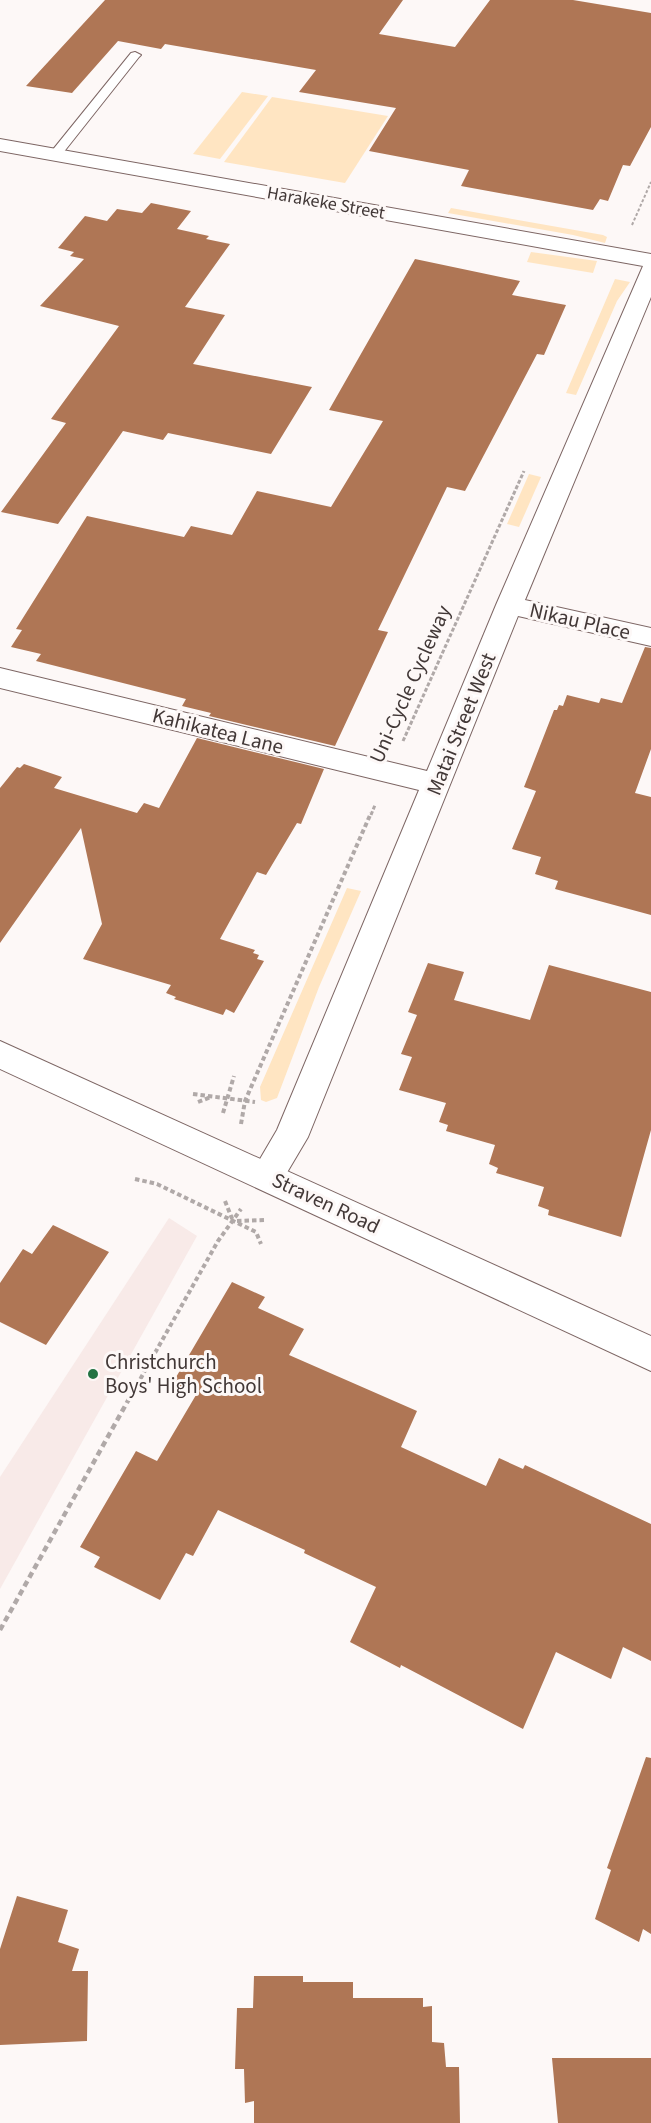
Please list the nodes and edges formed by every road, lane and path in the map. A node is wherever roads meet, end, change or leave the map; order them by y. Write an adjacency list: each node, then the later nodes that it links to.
1 (135, 55): 3 (lane)
2 (0, 145): 3 (street, Harakeke Street)
3 (55, 155): 6 (street, Harakeke Street)
4 (651, 182): 5 (path)
5 (627, 235)
6 (651, 261)
7 (651, 270): 9 (street, Matai Street West)
8 (525, 468): 12 (path, Uni-Cycle Cycleway)
9 (509, 605): 10 (street, Nikau Place); 13 (street, Matai Street West)
10 (651, 637)
11 (0, 678): 12 (street, Kahikatea Lane)
12 (389, 772): 13 (street, Kahikatea Lane); 19 (path, Uni-Cycle Cycleway)
13 (437, 784): 24 (street, Matai Street West)
14 (0, 1054): 24 (street, Straven Road)
15 (234, 1076): 18 (path)
16 (193, 1094): 17 (path)
17 (211, 1097): 18 (path); 21 (path)
18 (228, 1099): 19 (path); 22 (path)
19 (245, 1101): 20 (path); 23 (path, Uni-Cycle Cycleway)
20 (255, 1102)
21 (195, 1103)
22 (224, 1113)
23 (241, 1119)
24 (267, 1176): 31 (street, Straven Road)
25 (135, 1179): 29 (path)
26 (224, 1197): 29 (path)
27 (243, 1206): 29 (path)
28 (268, 1219): 29 (path)
29 (233, 1221): 30 (path); 32 (path)
30 (261, 1244)
31 (651, 1354)
32 (0, 1630)

